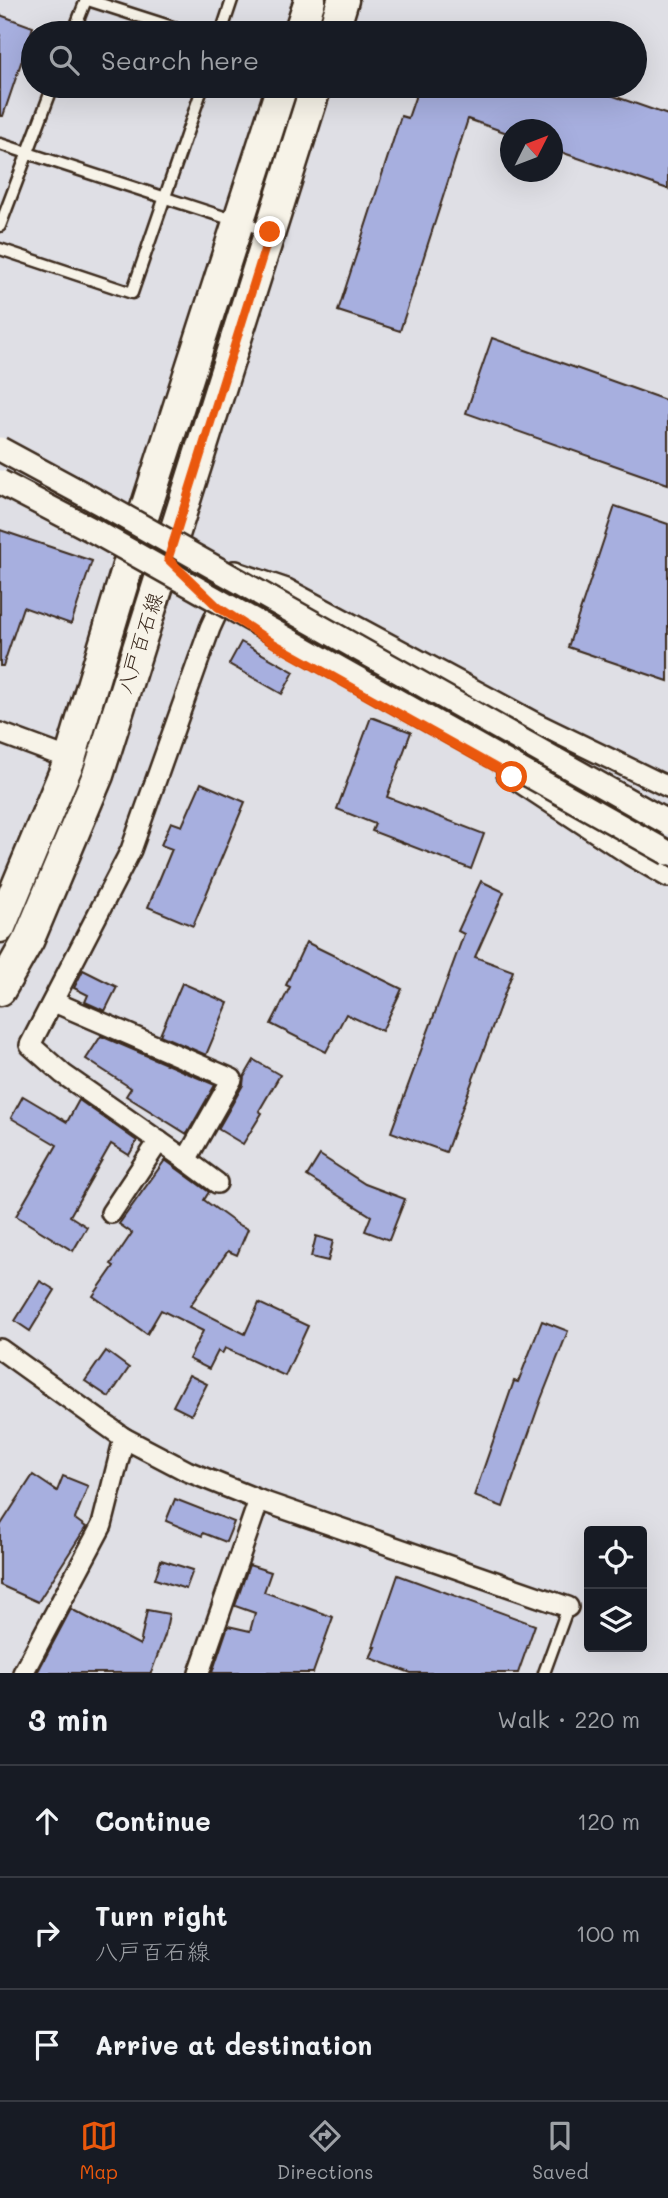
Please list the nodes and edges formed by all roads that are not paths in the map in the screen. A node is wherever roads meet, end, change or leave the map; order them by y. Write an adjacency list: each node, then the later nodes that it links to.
1 (87, 0): 5 (lane); 6 (lane)
2 (232, 0): 7 (lane)
3 (310, 0): 8 (main road)
4 (343, 0): 9 (main road)
5 (78, 21)
6 (153, 21)
7 (224, 21)
8 (303, 21)
9 (337, 21)
10 (48, 98): 15 (lane)
11 (199, 98): 16 (lane)
12 (278, 98): 17 (main road, 八戸百石線)
13 (313, 98): 19 (main road, 八戸百石線)
14 (0, 144): 15 (lane)
15 (27, 153): 16 (lane); 18 (lane)
16 (164, 199): 17 (lane); 20 (lane)
17 (238, 223): 19 (lane); 24 (main road, 八戸百石線)
18 (0, 226)
19 (270, 232): 25 (main road, 八戸百石線)
20 (0, 248)
21 (0, 449): 23 (street); 31 (street, bridge)
22 (0, 480): 23 (street); 32 (street, bridge)
23 (50, 493): 24 (street)
24 (136, 539): 25 (street); 29 (main road, 八戸百石線)
25 (168, 559): 26 (street); 27 (street); 35 (main road, 八戸百石線)
26 (236, 571): 27 (street); 30 (street)
27 (218, 607): 33 (street); 36 (street)
28 (0, 733): 29 (street)
29 (69, 759): 34 (main road, 八戸百石線)
30 (668, 787)
31 (668, 823)
32 (668, 853)
33 (668, 877)
34 (0, 927)
35 (0, 990)
36 (54, 1003): 37 (street); 38 (street)
37 (159, 1141): 38 (street); 40 (street)
38 (186, 1160): 39 (street)
39 (217, 1183)
40 (111, 1213)
41 (0, 1349): 42 (street)
42 (124, 1438): 43 (street); 45 (street)
43 (259, 1500): 44 (street); 46 (street)
44 (568, 1607): 47 (lane)
45 (23, 1673)
46 (199, 1673)
47 (544, 1673)

